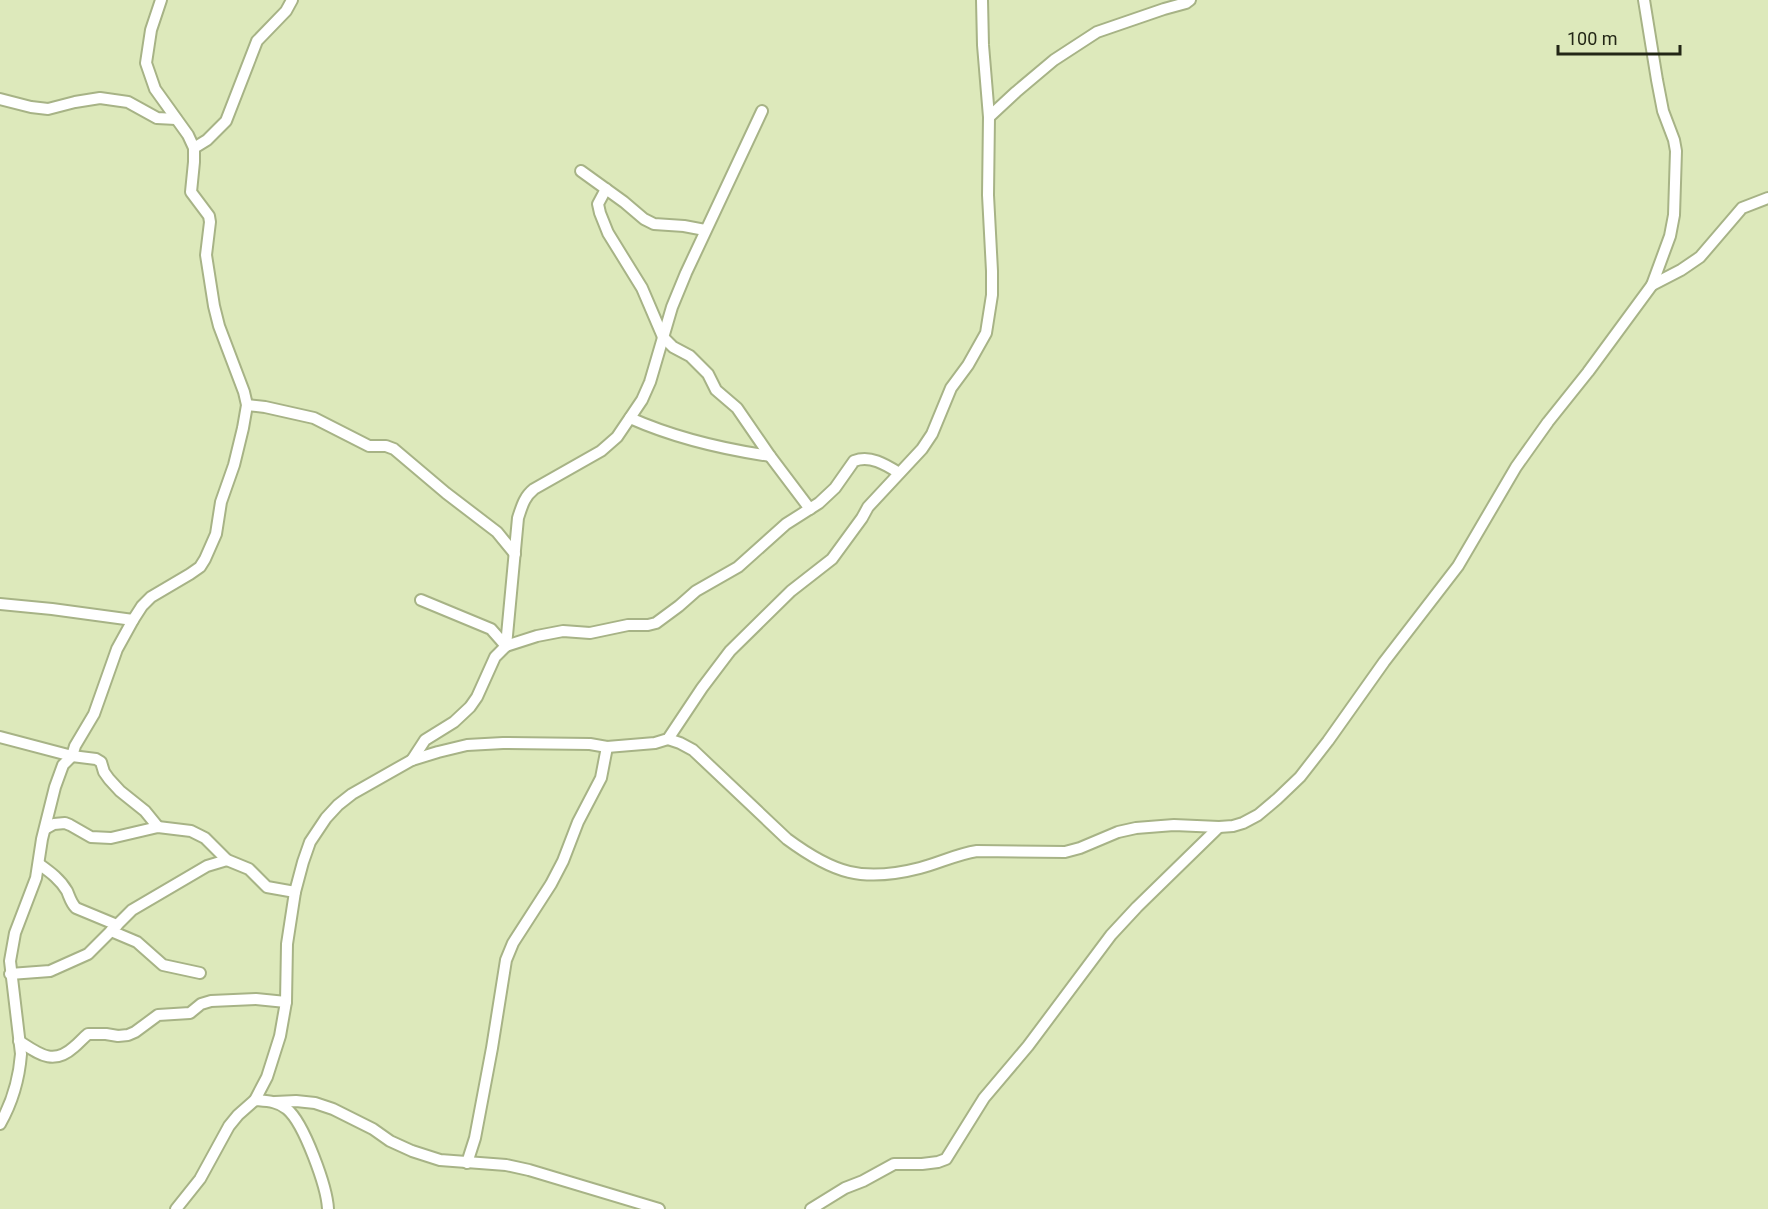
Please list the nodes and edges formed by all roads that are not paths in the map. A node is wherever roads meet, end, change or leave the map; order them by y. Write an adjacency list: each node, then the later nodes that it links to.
1 (161, 0): 9 (street)
2 (292, 0): 10 (street)
3 (982, 0): 8 (street)
4 (1190, 0): 8 (street)
5 (1644, 0): 15 (street)
6 (0, 99): 9 (street)
7 (762, 111): 14 (street)
8 (989, 117): 20 (street)
9 (176, 119): 10 (street)
10 (194, 148): 17 (street)
11 (581, 171): 12 (street)
12 (606, 189): 14 (street); 16 (street)
13 (1768, 198): 15 (street)
14 (705, 230): 16 (street)
15 (1652, 285): 33 (street)
16 (663, 337): 18 (street); 19 (street)
17 (247, 405): 22 (street); 25 (street)
18 (630, 418): 19 (street); 22 (street)
19 (770, 456): 21 (street)
20 (899, 473): 21 (street); 28 (street)
21 (810, 509): 26 (street)
22 (515, 554): 26 (street)
23 (421, 600): 26 (street)
24 (0, 604): 25 (street)
25 (133, 620): 30 (street)
26 (506, 646): 31 (street)
27 (0, 737): 30 (street)
28 (668, 739): 29 (street); 33 (street)
29 (607, 747): 31 (street); 46 (street)
30 (72, 756): 32 (street); 34 (street)
31 (412, 760): 37 (street)
32 (158, 827): 34 (street); 35 (street)
33 (1219, 827): 50 (street)
34 (45, 829): 36 (street)
35 (227, 860): 37 (street); 38 (street)
36 (39, 864): 38 (street); 40 (street)
37 (295, 892): 41 (street)
38 (114, 928): 39 (street); 40 (street)
39 (200, 973)
40 (10, 974): 42 (street)
41 (286, 1002): 42 (street); 43 (street)
42 (19, 1041): 45 (street)
43 (255, 1100): 44 (street); 47 (street)
44 (275, 1102): 46 (street); 48 (street)
45 (0, 1124)
46 (467, 1163): 49 (street)
47 (176, 1209)
48 (328, 1209)
49 (659, 1209)
50 (811, 1209)

